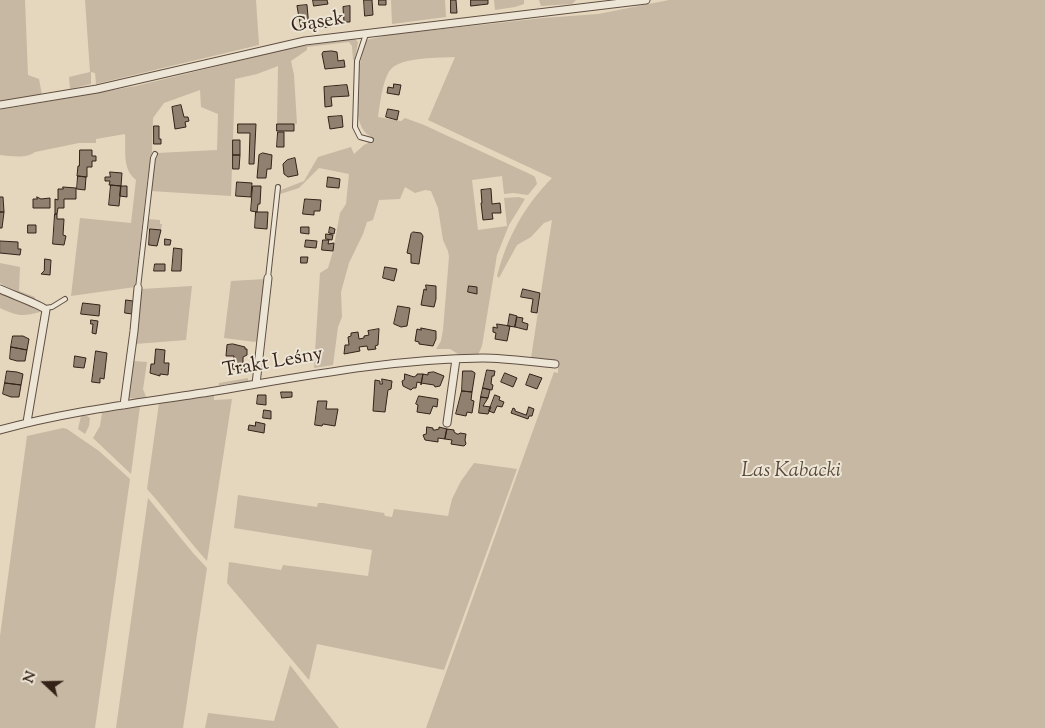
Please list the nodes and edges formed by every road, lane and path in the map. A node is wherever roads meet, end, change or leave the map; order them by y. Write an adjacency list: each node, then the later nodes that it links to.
1 (646, 0): 2 (street, Gąsek)
2 (366, 33): 3 (street, Gąsek); 4 (lane)
3 (0, 105)
4 (371, 140)
5 (155, 154): 8 (lane)
6 (278, 188): 7 (lane)
7 (268, 278): 14 (street)
8 (138, 288): 15 (street)
9 (0, 289): 11 (street)
10 (65, 299): 11 (lane)
11 (46, 310): 16 (street)
12 (456, 359): 13 (street, Trakt Leśny); 14 (street, Trakt Leśny); 17 (street)
13 (555, 364)
14 (256, 384): 15 (street, Trakt Leśny)
15 (124, 405): 16 (street, Trakt Leśny)
16 (27, 422): 18 (street, Trakt Leśny)
17 (447, 423)
18 (0, 430)

